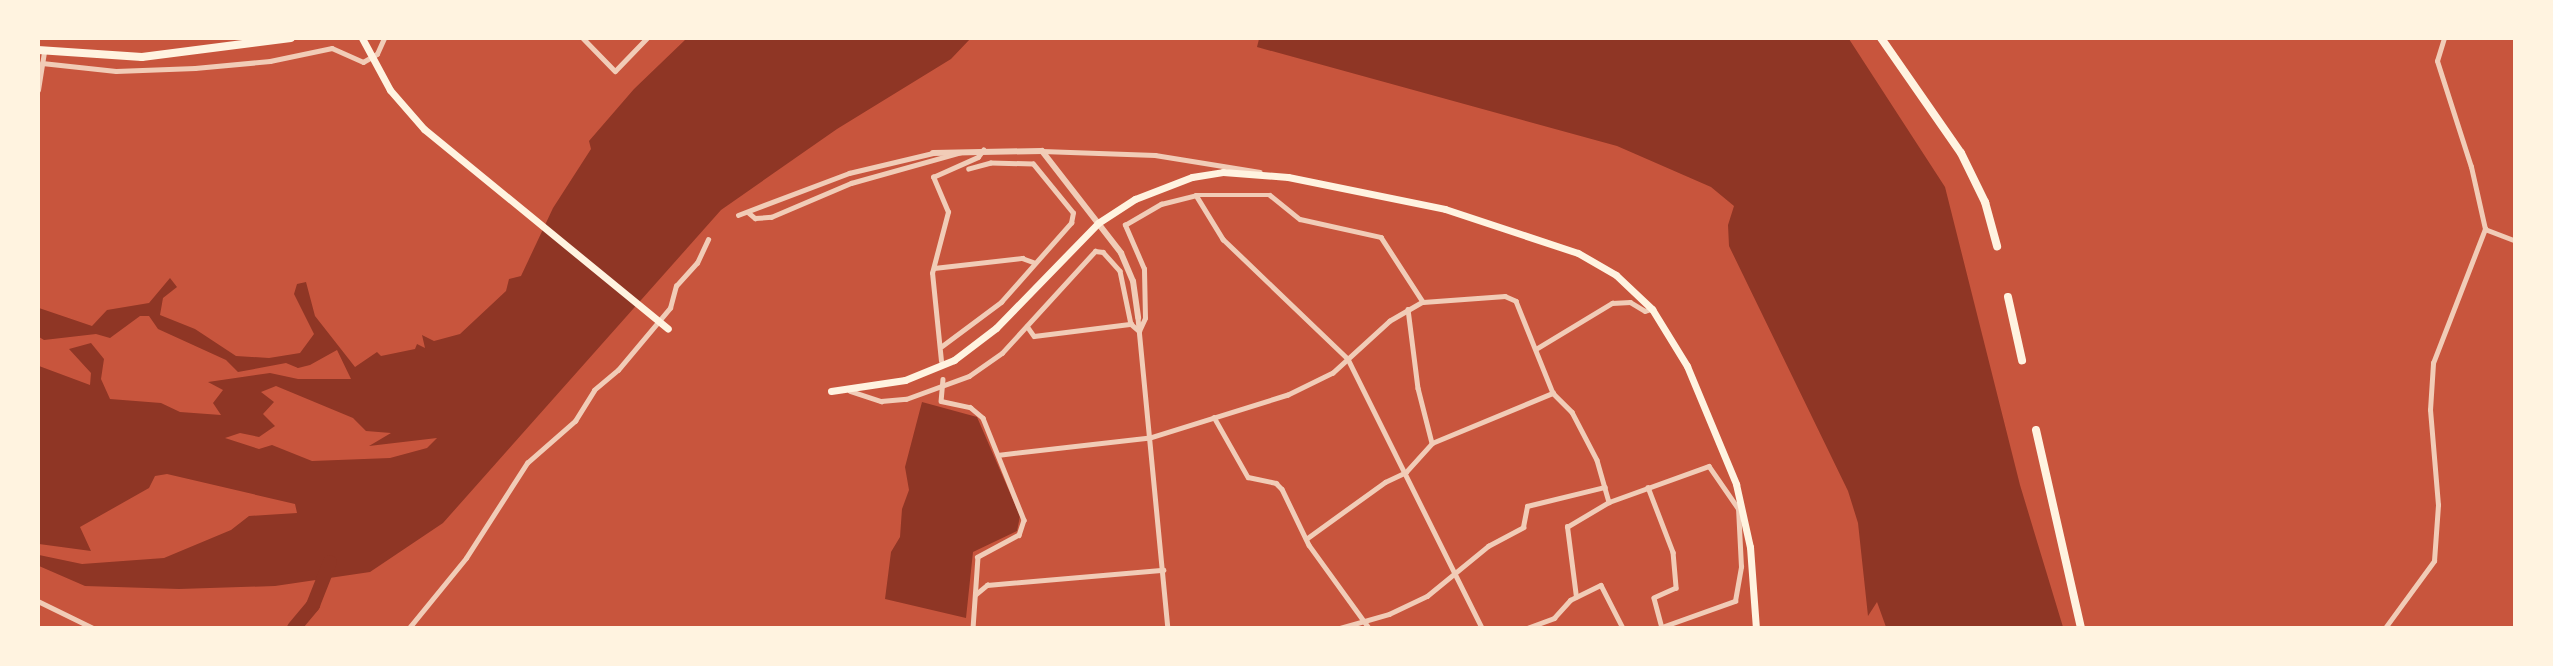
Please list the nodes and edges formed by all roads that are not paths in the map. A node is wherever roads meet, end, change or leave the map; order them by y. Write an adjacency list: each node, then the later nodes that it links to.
1 (291, 38): 8 (highway)
2 (384, 38): 9 (street)
3 (583, 38): 4 (street)
4 (647, 38)
5 (1881, 38): 24 (highway)
6 (2444, 38): 21 (street)
7 (364, 42): 34 (main road)
8 (41, 50): 9 (street)
9 (42, 63): 10 (street)
10 (38, 90)
11 (983, 149): 12 (street); 13 (street); 26 (street)
12 (965, 150): 14 (street); 18 (street)
13 (1042, 150): 16 (street); 20 (street)
14 (933, 153): 19 (street)
15 (969, 169): 25 (street)
16 (1275, 175): 20 (main road); 30 (main road)
17 (1196, 195): 28 (street); 35 (street); 38 (street)
18 (749, 213)
19 (738, 215)
20 (1098, 223): 31 (street); 44 (main road)
21 (2485, 229): 23 (street); 74 (street)
22 (708, 239): 65 (street)
23 (2515, 240)
24 (1997, 246)
25 (1033, 262): 26 (street); 36 (street)
26 (933, 268): 36 (street)
27 (2008, 297): 40 (highway)
28 (1423, 302): 29 (street); 37 (street)
29 (1408, 309): 38 (street); 49 (street)
30 (1652, 309): 37 (street); 55 (main road)
31 (1138, 318): 35 (street)
32 (1131, 324): 33 (street); 33 (street); 35 (street)
33 (1027, 326): 42 (street)
34 (668, 329)
35 (1139, 331): 48 (street)
36 (942, 346): 39 (street)
37 (1535, 349): 45 (street)
38 (1348, 359): 46 (street); 51 (street)
39 (941, 360)
40 (2022, 360)
41 (943, 379): 42 (street)
42 (944, 387): 44 (street); 50 (street)
43 (831, 391): 44 (main road)
44 (850, 391)
45 (1553, 393): 49 (street); 52 (street)
46 (1214, 417): 48 (street); 56 (street)
47 (2036, 430): 73 (highway)
48 (1150, 438): 50 (street); 57 (street)
49 (1432, 443): 51 (street)
50 (1000, 456): 59 (street)
51 (1406, 472): 56 (street); 58 (street)
52 (1605, 487): 54 (street); 58 (street)
53 (1648, 487): 54 (street); 55 (street); 63 (street)
54 (1609, 502): 60 (street)
55 (1740, 508): 63 (street); 72 (main road)
56 (1306, 539): 62 (street)
57 (1163, 570): 59 (street); 67 (street)
58 (1457, 570): 62 (street); 69 (street)
59 (974, 596): 66 (street)
60 (1576, 597): 70 (street); 71 (street)
61 (38, 601): 64 (street)
62 (1368, 624): 68 (street)
63 (1661, 627)
64 (93, 628)
65 (409, 628)
66 (973, 628)
67 (1168, 628)
68 (1340, 628)
69 (1482, 628)
70 (1527, 628)
71 (1623, 628)
72 (1756, 628)
73 (2081, 628)
74 (2385, 628)

